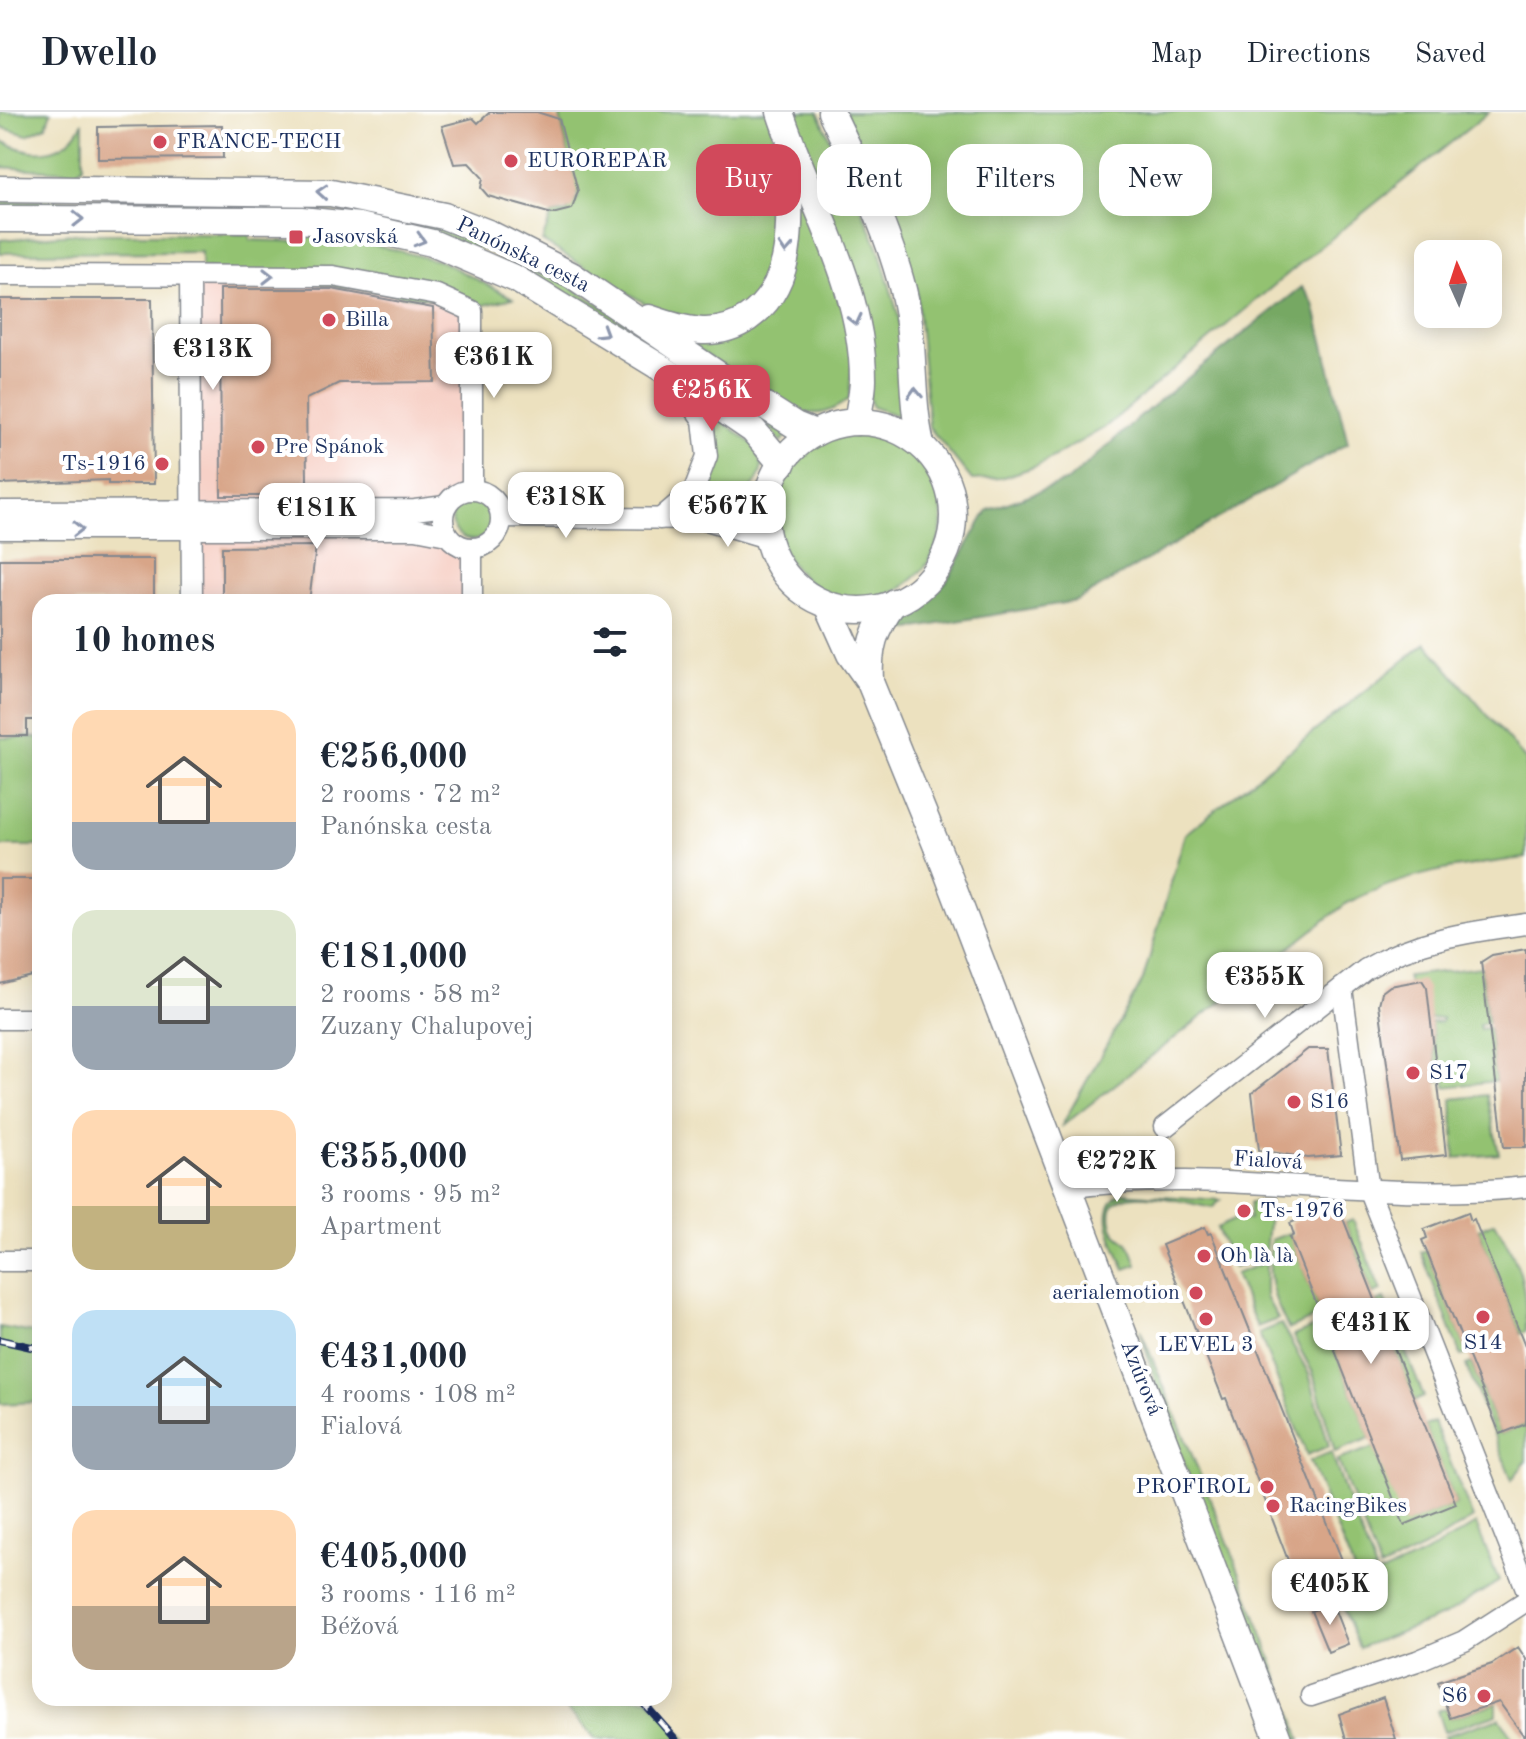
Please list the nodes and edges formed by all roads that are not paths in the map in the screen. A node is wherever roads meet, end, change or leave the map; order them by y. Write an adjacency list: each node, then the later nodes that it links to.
1 (780, 112): 3 (main road)
2 (836, 122): 12 (main road, one-way to 2)
3 (789, 142): 8 (main road, one-way to 8); 10 (main road, one-way to 10)
4 (0, 189): 8 (main road, Panónska cesta, one-way to 4)
5 (0, 219): 9 (main road, Panónska cesta, one-way to 9)
6 (0, 275): 7 (street)
7 (190, 276): 14 (street, one-way to 14); 19 (street)
8 (627, 309): 11 (main road, Panónska cesta)
9 (671, 374): 13 (main road, Panónska cesta); 20 (street)
10 (857, 422): 11 (main road); 12 (main road)
11 (815, 433): 13 (main road)
12 (921, 444): 28 (main road)
13 (782, 464): 15 (main road)
14 (472, 489): 16 (street); 18 (street)
15 (768, 490): 21 (street); 24 (main road)
16 (445, 506): 19 (street); 23 (street)
17 (0, 511): 19 (street)
18 (502, 517): 20 (street); 25 (street)
19 (192, 519): 22 (street, one-way to 19); 23 (street); 26 (street)
20 (660, 519): 21 (street)
21 (703, 519): 24 (street)
22 (0, 529)
23 (447, 535): 25 (street)
24 (767, 538): 29 (main road)
25 (472, 548): 27 (street)
26 (192, 594)
27 (472, 594)
28 (894, 602): 29 (main road); 30 (main road)
29 (828, 605): 30 (main road)
30 (870, 682): 36 (main road, Azúrová)
31 (1526, 924): 32 (street)
32 (1342, 988): 35 (street); 40 (street)
33 (0, 1019): 34 (street)
34 (32, 1019)
35 (1165, 1127)
36 (1051, 1150): 37 (street, Fialová); 39 (main road, Azúrová)
37 (1163, 1179): 39 (street, Fialová); 40 (street, Fialová)
38 (1526, 1187): 40 (street, Fialová)
39 (1066, 1188): 46 (main road, Azúrová)
40 (1369, 1191): 43 (street)
41 (0, 1261): 42 (street)
42 (32, 1261)
43 (1526, 1588)
44 (1526, 1601): 45 (street)
45 (1311, 1696)
46 (1278, 1739)

